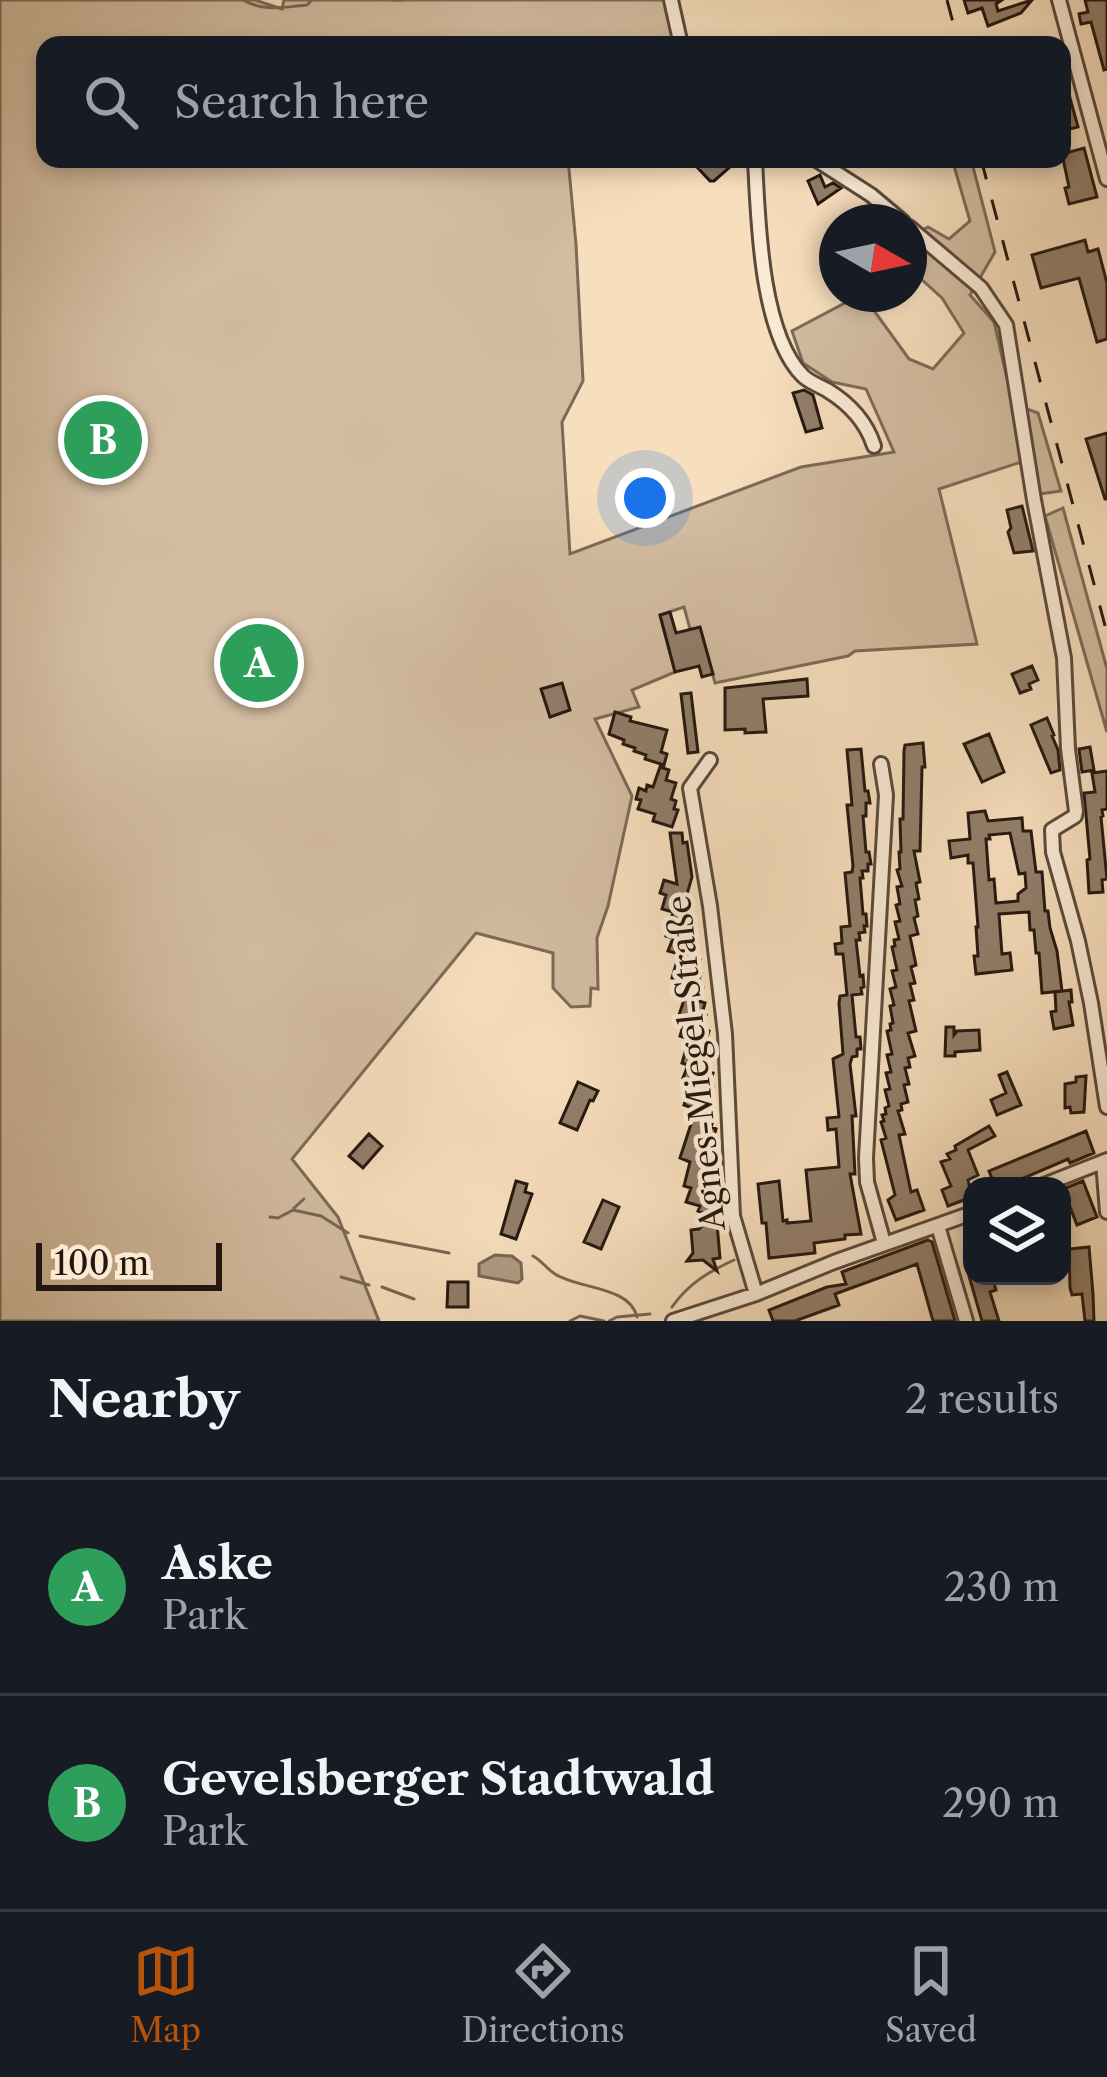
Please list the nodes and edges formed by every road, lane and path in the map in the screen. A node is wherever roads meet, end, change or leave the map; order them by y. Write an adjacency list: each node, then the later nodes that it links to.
1 (671, 0): 3 (street)
2 (1060, 0): 4 (street)
3 (679, 36)
4 (1069, 36)
5 (1071, 42): 8 (street)
6 (755, 168): 11 (street)
7 (829, 168): 9 (street)
8 (1107, 179)
9 (882, 204)
10 (927, 242): 14 (street)
11 (874, 446)
12 (710, 760): 21 (street, Agnes-Miegel-Straße)
13 (881, 764): 20 (street)
14 (1107, 1107)
15 (1105, 1161): 16 (street); 17 (street)
16 (1064, 1177)
17 (1107, 1212)
18 (963, 1216): 19 (street)
19 (938, 1226): 20 (street); 23 (street)
20 (884, 1243): 21 (street)
21 (756, 1294): 22 (street)
22 (673, 1321)
23 (966, 1321)

